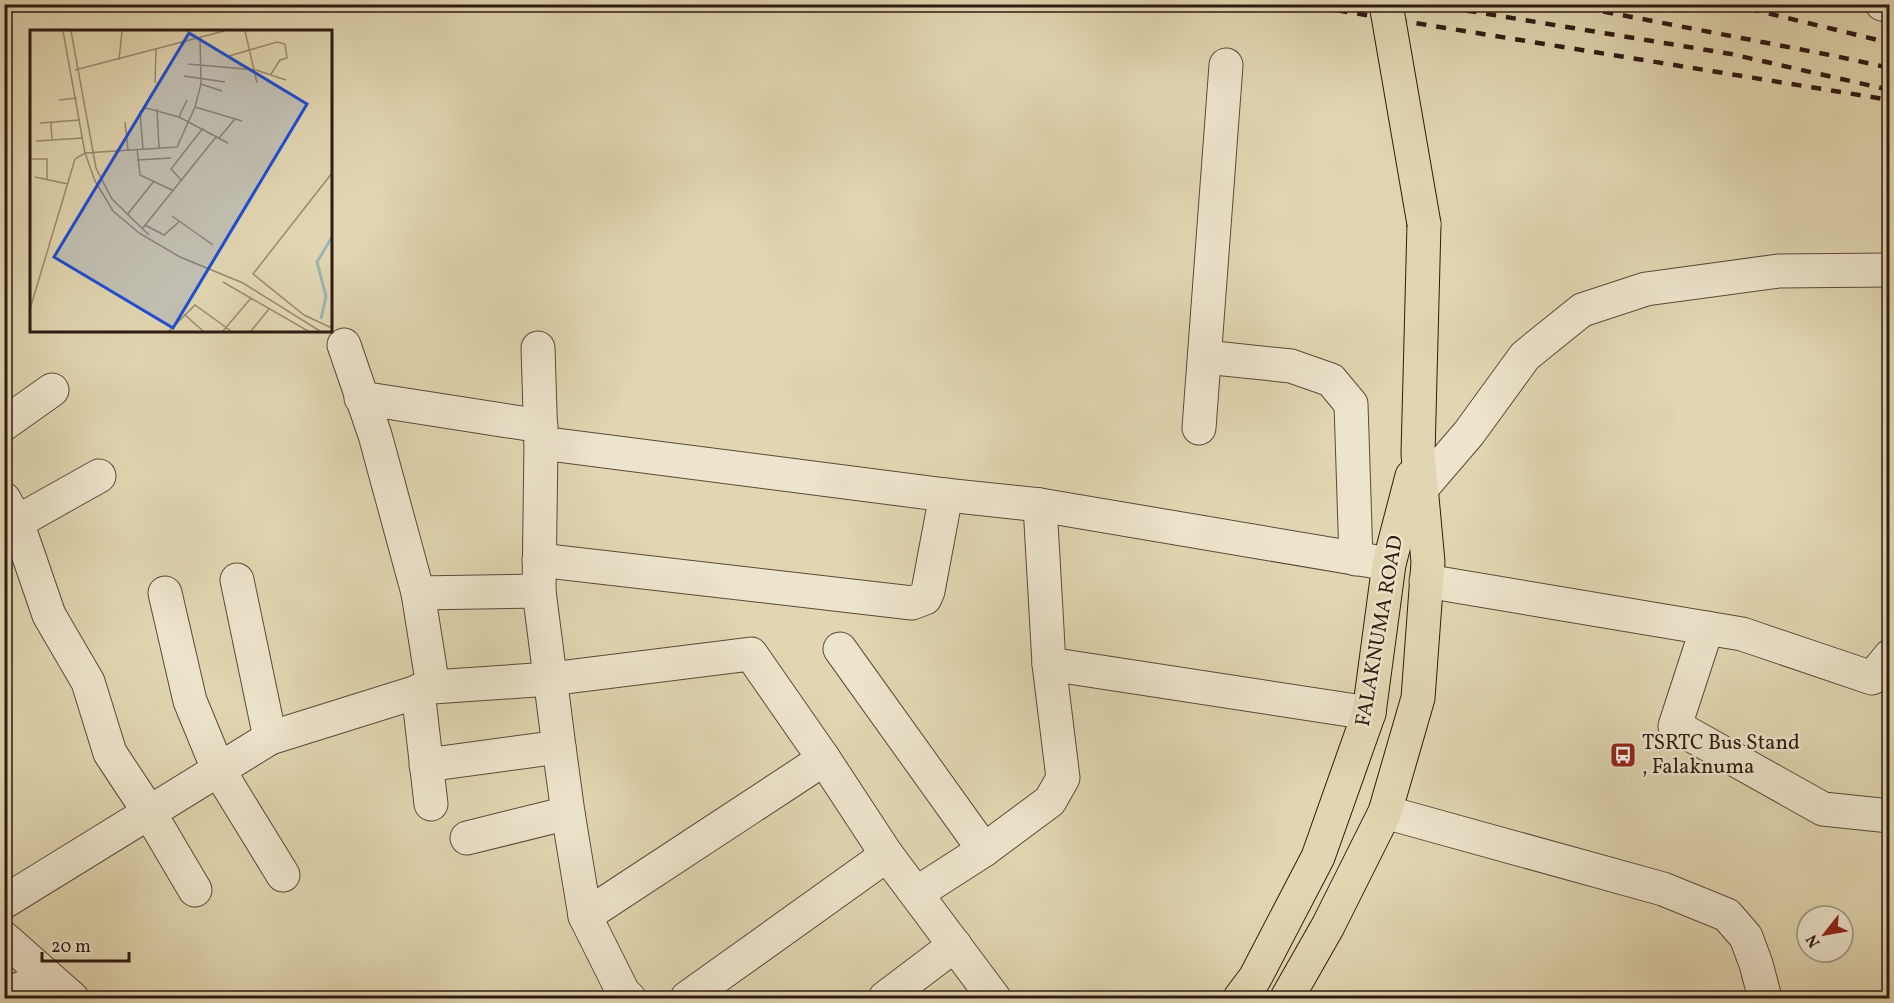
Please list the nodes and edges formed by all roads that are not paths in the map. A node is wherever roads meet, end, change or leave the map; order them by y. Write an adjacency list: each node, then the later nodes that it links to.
1 (1386, 4): 14 (highway, FALAKNUMA ROAD, bridge)
2 (1882, 4): 3 (street)
3 (1890, 6)
4 (1226, 65): 8 (street)
5 (1890, 270): 16 (street)
6 (344, 345): 10 (street)
7 (538, 348): 13 (street)
8 (1205, 357): 12 (street); 20 (street)
9 (52, 390): 11 (street)
10 (361, 398): 13 (street); 26 (street)
11 (4, 424)
12 (1199, 428)
13 (541, 435): 17 (street); 22 (street)
14 (1418, 454): 16 (highway, FALAKNUMA ROAD); 21 (highway, FALAKNUMA ROAD)
15 (99, 476): 19 (street)
16 (1421, 489): 24 (highway, FALAKNUMA ROAD)
17 (946, 495): 18 (street); 22 (street)
18 (1040, 505): 20 (street); 30 (street)
19 (11, 510): 40 (street)
20 (1356, 559): 21 (street)
21 (1389, 564): 33 (highway, FALAKNUMA ROAD)
22 (539, 575): 26 (street); 31 (street)
23 (237, 580): 34 (street)
24 (1426, 581): 27 (street); 41 (highway, FALAKNUMA ROAD)
25 (165, 593): 38 (street)
26 (418, 593): 32 (street)
27 (1707, 628): 29 (street); 43 (street)
28 (840, 650): 45 (street)
29 (1890, 656)
30 (1049, 664): 33 (street); 45 (street)
31 (550, 679): 32 (street); 35 (street); 36 (street)
32 (425, 689): 34 (street); 37 (street)
33 (1369, 713): 51 (highway, FALAKNUMA ROAD)
34 (270, 738): 38 (street)
35 (559, 747): 37 (street); 42 (street)
36 (824, 759): 46 (street); 52 (street)
37 (426, 765): 39 (street)
38 (218, 769): 40 (street); 47 (street)
39 (431, 804)
40 (149, 812): 48 (street); 50 (street)
41 (1385, 812): 53 (highway, FALAKNUMA ROAD); 65 (street)
42 (568, 813): 44 (street); 52 (street)
43 (1890, 816)
44 (467, 838)
45 (984, 850): 49 (street)
46 (887, 855): 49 (street); 60 (street)
47 (283, 875)
48 (195, 890)
49 (917, 893): 55 (street)
50 (4, 902)
51 (1291, 908): 53 (highway); 63 (highway, FALAKNUMA ROAD)
52 (585, 916): 59 (street)
53 (1328, 926): 64 (highway, FALAKNUMA ROAD)
54 (4, 938): 56 (street)
55 (955, 945): 61 (street); 62 (street)
56 (46, 977): 57 (street); 58 (street)
57 (4, 996)
58 (72, 999)
59 (629, 999)
60 (687, 999)
61 (885, 999)
62 (994, 999)
63 (1240, 999)
64 (1287, 999)
65 (1765, 999)

